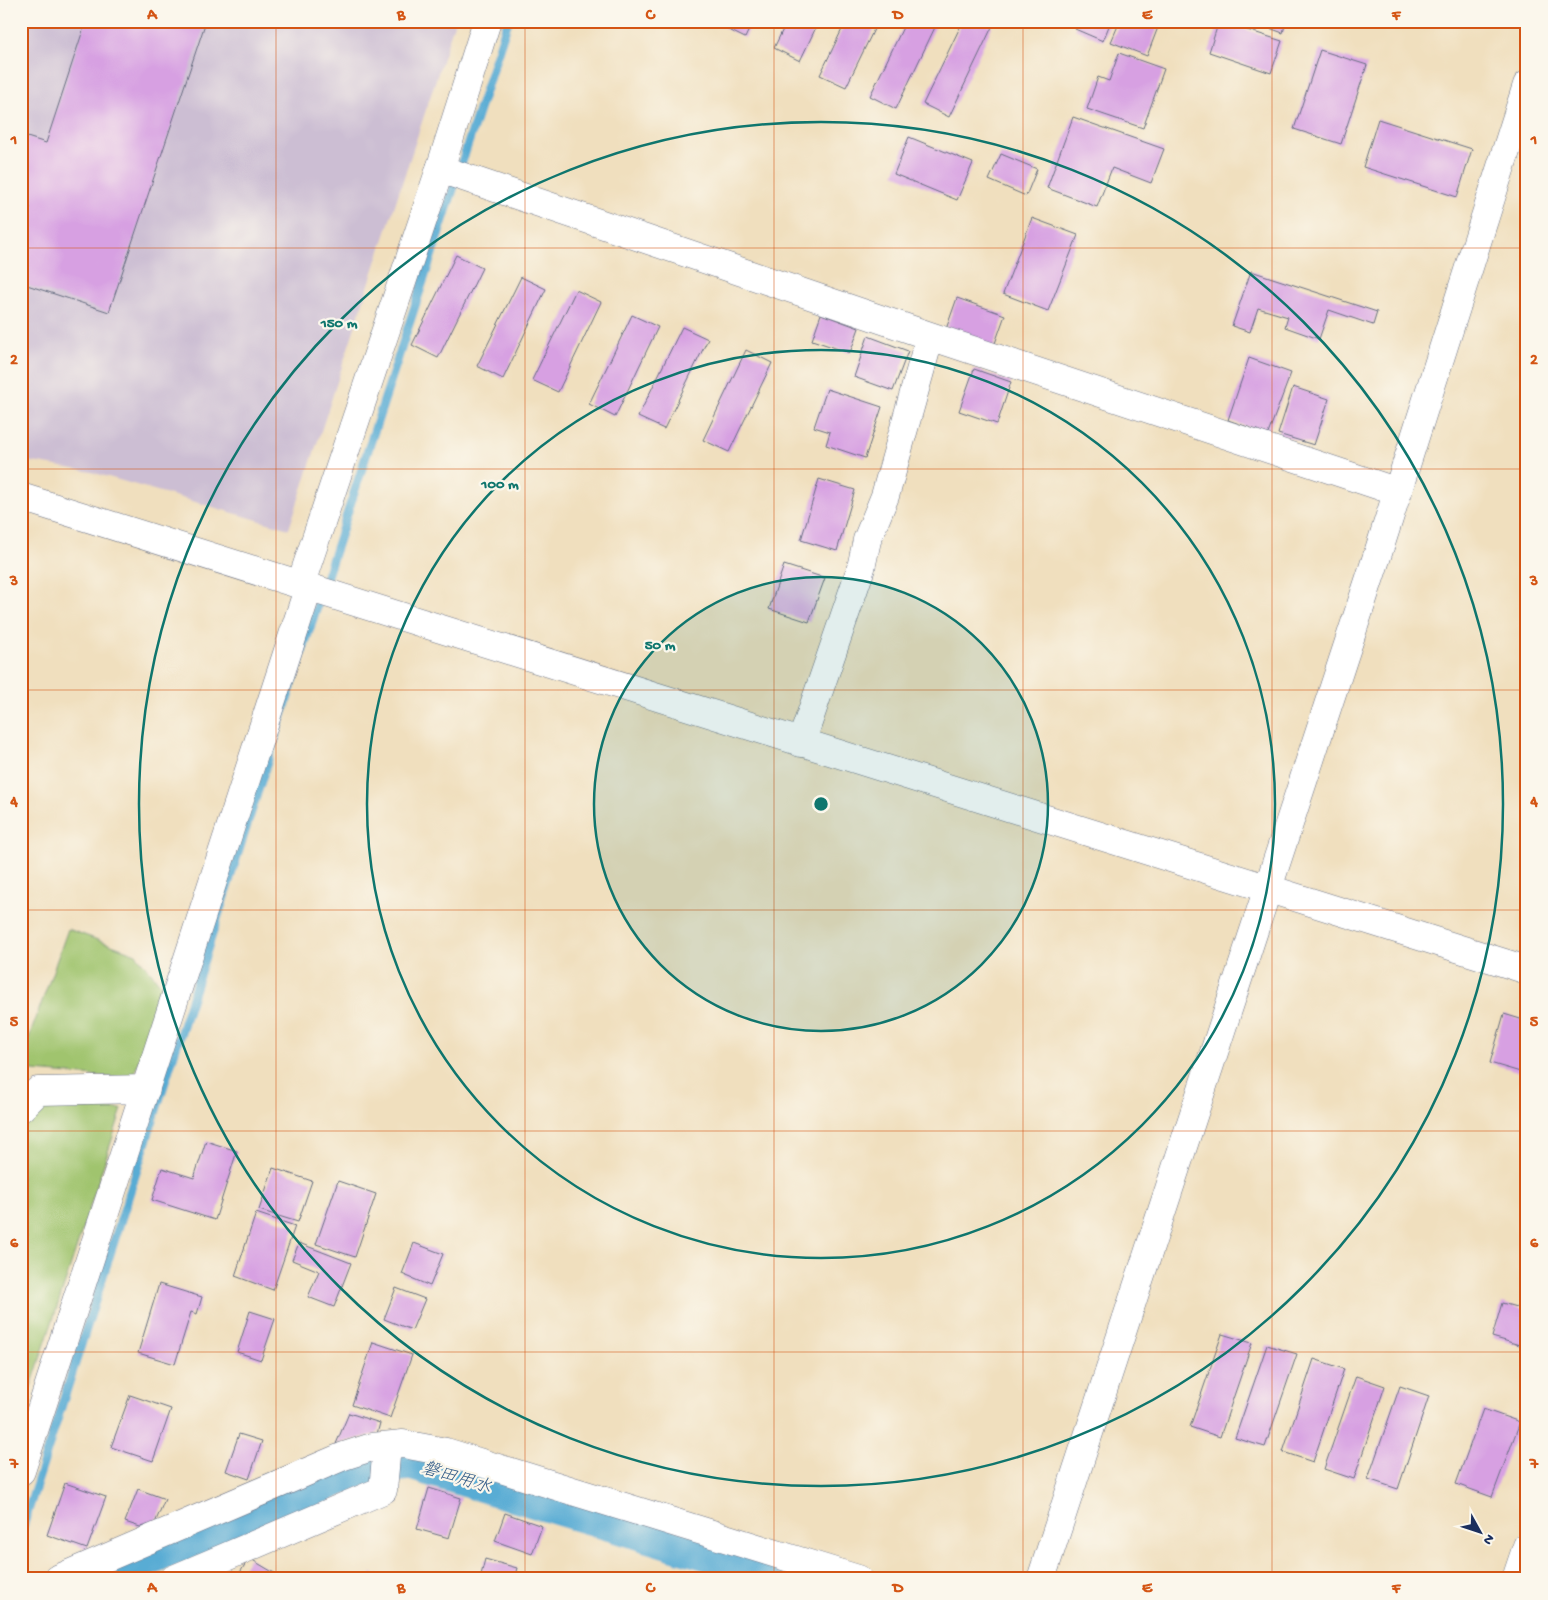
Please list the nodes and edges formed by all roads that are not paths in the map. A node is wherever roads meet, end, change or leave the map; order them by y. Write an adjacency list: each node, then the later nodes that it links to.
1 (487, 21): 3 (street)
2 (1527, 85): 5 (street)
3 (440, 169): 4 (street); 7 (street)
4 (930, 336): 5 (street); 8 (street)
5 (1398, 492): 9 (street)
6 (21, 497): 7 (street)
7 (305, 585): 8 (street); 11 (street)
8 (801, 743): 9 (street)
9 (1266, 889): 10 (street); 20 (street)
10 (1527, 970)
11 (146, 1089): 12 (street); 14 (street)
12 (27, 1096)
13 (387, 1446): 16 (street); 17 (street); 19 (street)
14 (21, 1471)
15 (1527, 1546): 21 (street)
16 (202, 1573): 18 (street)
17 (56, 1579)
18 (174, 1579)
19 (858, 1579)
20 (1041, 1579)
21 (1516, 1579)

